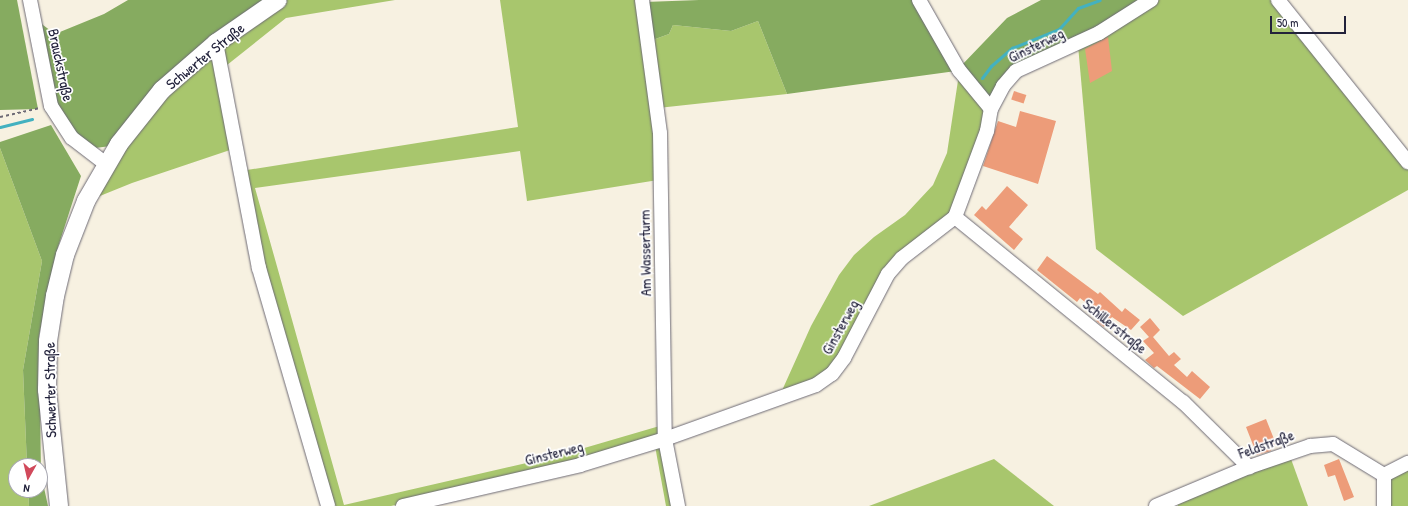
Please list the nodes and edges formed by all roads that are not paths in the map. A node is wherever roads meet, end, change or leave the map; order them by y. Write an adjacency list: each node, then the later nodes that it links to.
1 (30, 0): 10 (street, Brauckstraße)
2 (278, 0): 7 (main road, Schwerter Straße)
3 (642, 0): 12 (street, Am Wasserturm)
4 (919, 0): 8 (street)
5 (1151, 0): 8 (street, Ginsterweg)
6 (1278, 0): 9 (street)
7 (216, 43): 10 (main road, Schwerter Straße); 17 (street)
8 (991, 109): 11 (street, Ginsterweg)
9 (1408, 162)
10 (106, 164): 16 (main road, Schwerter Straße)
11 (955, 217): 12 (street, Ginsterweg); 14 (street, Schillerstraße)
12 (665, 439): 18 (street, Ginsterweg); 19 (street, Am Wasserturm)
13 (1408, 463): 15 (street)
14 (1250, 467): 15 (street, Feldstraße); 20 (street, Feldstraße)
15 (1384, 475): 21 (street)
16 (59, 506)
17 (328, 506)
18 (403, 506)
19 (678, 506)
20 (1156, 506)
21 (1384, 506)

